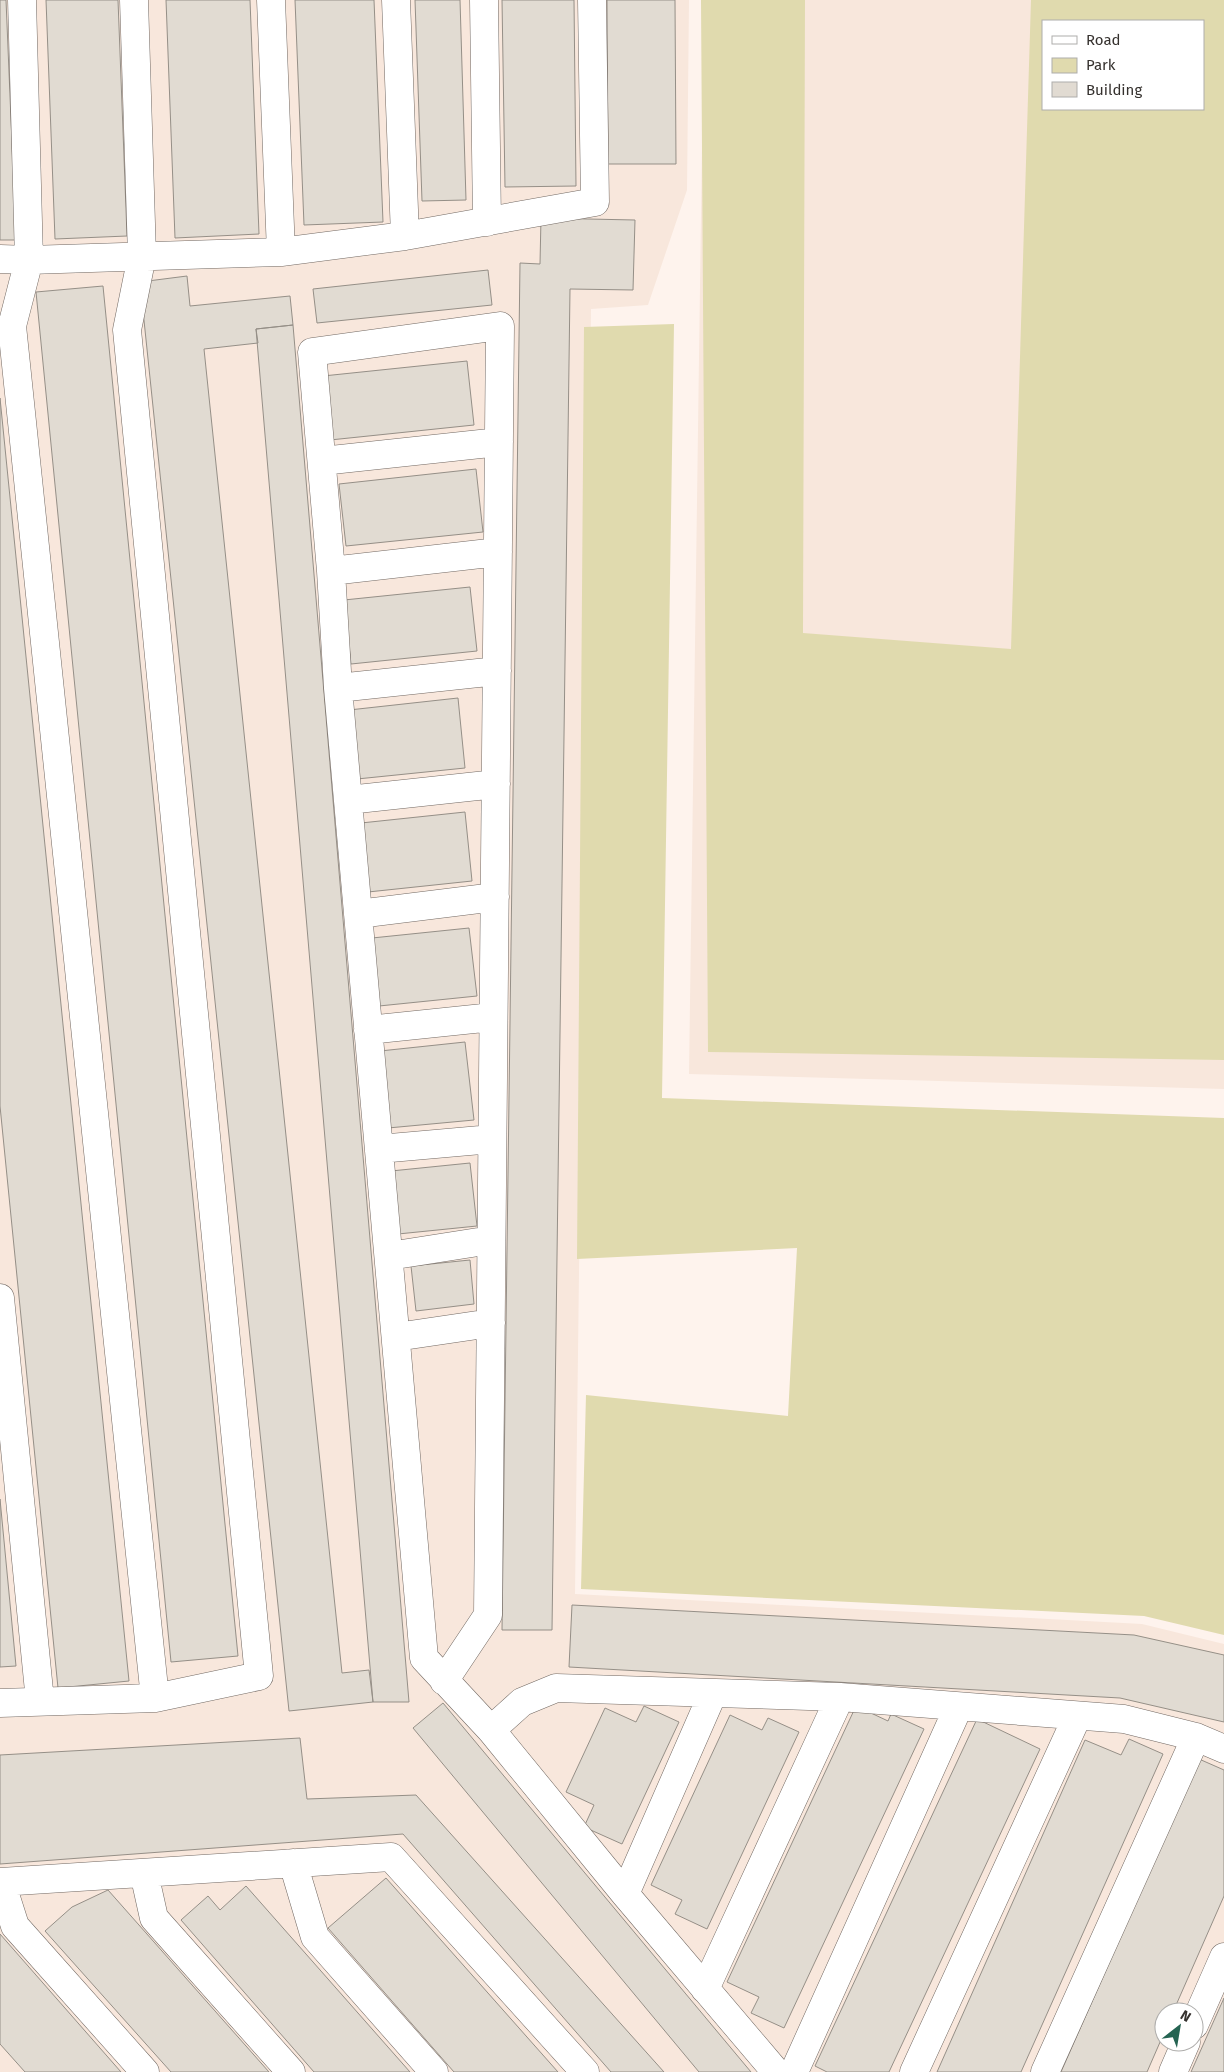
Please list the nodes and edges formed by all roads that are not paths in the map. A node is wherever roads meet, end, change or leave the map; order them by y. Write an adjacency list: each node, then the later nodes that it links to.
1 (22, 0): 12 (lane)
2 (134, 0): 10 (lane)
3 (271, 0): 9 (lane)
4 (396, 0): 8 (lane)
5 (484, 0): 7 (lane)
6 (592, 0): 7 (lane)
7 (487, 222): 8 (lane)
8 (404, 236): 9 (lane)
9 (281, 252): 10 (lane)
10 (142, 256): 12 (lane); 35 (lane)
11 (0, 260): 12 (lane)
12 (29, 260): 35 (lane)
13 (499, 442): 14 (lane); 14 (lane); 15 (lane)
14 (322, 461): 16 (lane)
15 (498, 552): 16 (lane); 17 (lane)
16 (332, 571): 18 (lane)
17 (497, 671): 18 (lane); 19 (lane)
18 (338, 688): 20 (lane)
19 (496, 784): 20 (lane); 21 (lane)
20 (348, 800): 22 (lane)
21 (495, 896): 22 (lane); 23 (lane)
22 (358, 914): 24 (lane)
23 (493, 1017): 24 (lane); 25 (lane)
24 (368, 1030): 26 (lane)
25 (492, 1139): 26 (lane); 27 (lane)
26 (379, 1149): 28 (lane)
27 (491, 1240): 28 (lane); 30 (lane)
28 (389, 1256): 31 (lane)
29 (0, 1298): 36 (lane)
30 (491, 1323): 31 (lane); 32 (lane)
31 (396, 1337): 32 (lane)
32 (444, 1681): 40 (lane)
33 (713, 1692): 34 (lane); 40 (lane); 46 (lane)
34 (840, 1697): 38 (lane); 48 (lane)
35 (155, 1698): 36 (lane)
36 (40, 1701): 37 (lane)
37 (0, 1703)
38 (958, 1708): 39 (lane); 56 (lane)
39 (1077, 1717): 41 (lane); 57 (lane)
40 (491, 1730): 46 (lane)
41 (1196, 1738): 42 (lane); 58 (lane)
42 (1224, 1749)
43 (294, 1863): 44 (lane); 53 (lane); 54 (lane)
44 (144, 1873): 45 (lane); 52 (lane)
45 (0, 1882): 51 (lane)
46 (625, 1894): 48 (lane)
47 (1224, 1957): 49 (lane)
48 (705, 1988): 55 (lane)
49 (1204, 2002)
50 (1182, 2052): 59 (lane)
51 (145, 2072)
52 (292, 2072)
53 (434, 2072)
54 (585, 2072)
55 (776, 2072)
56 (794, 2072)
57 (914, 2072)
58 (1045, 2072)
59 (1173, 2072)

